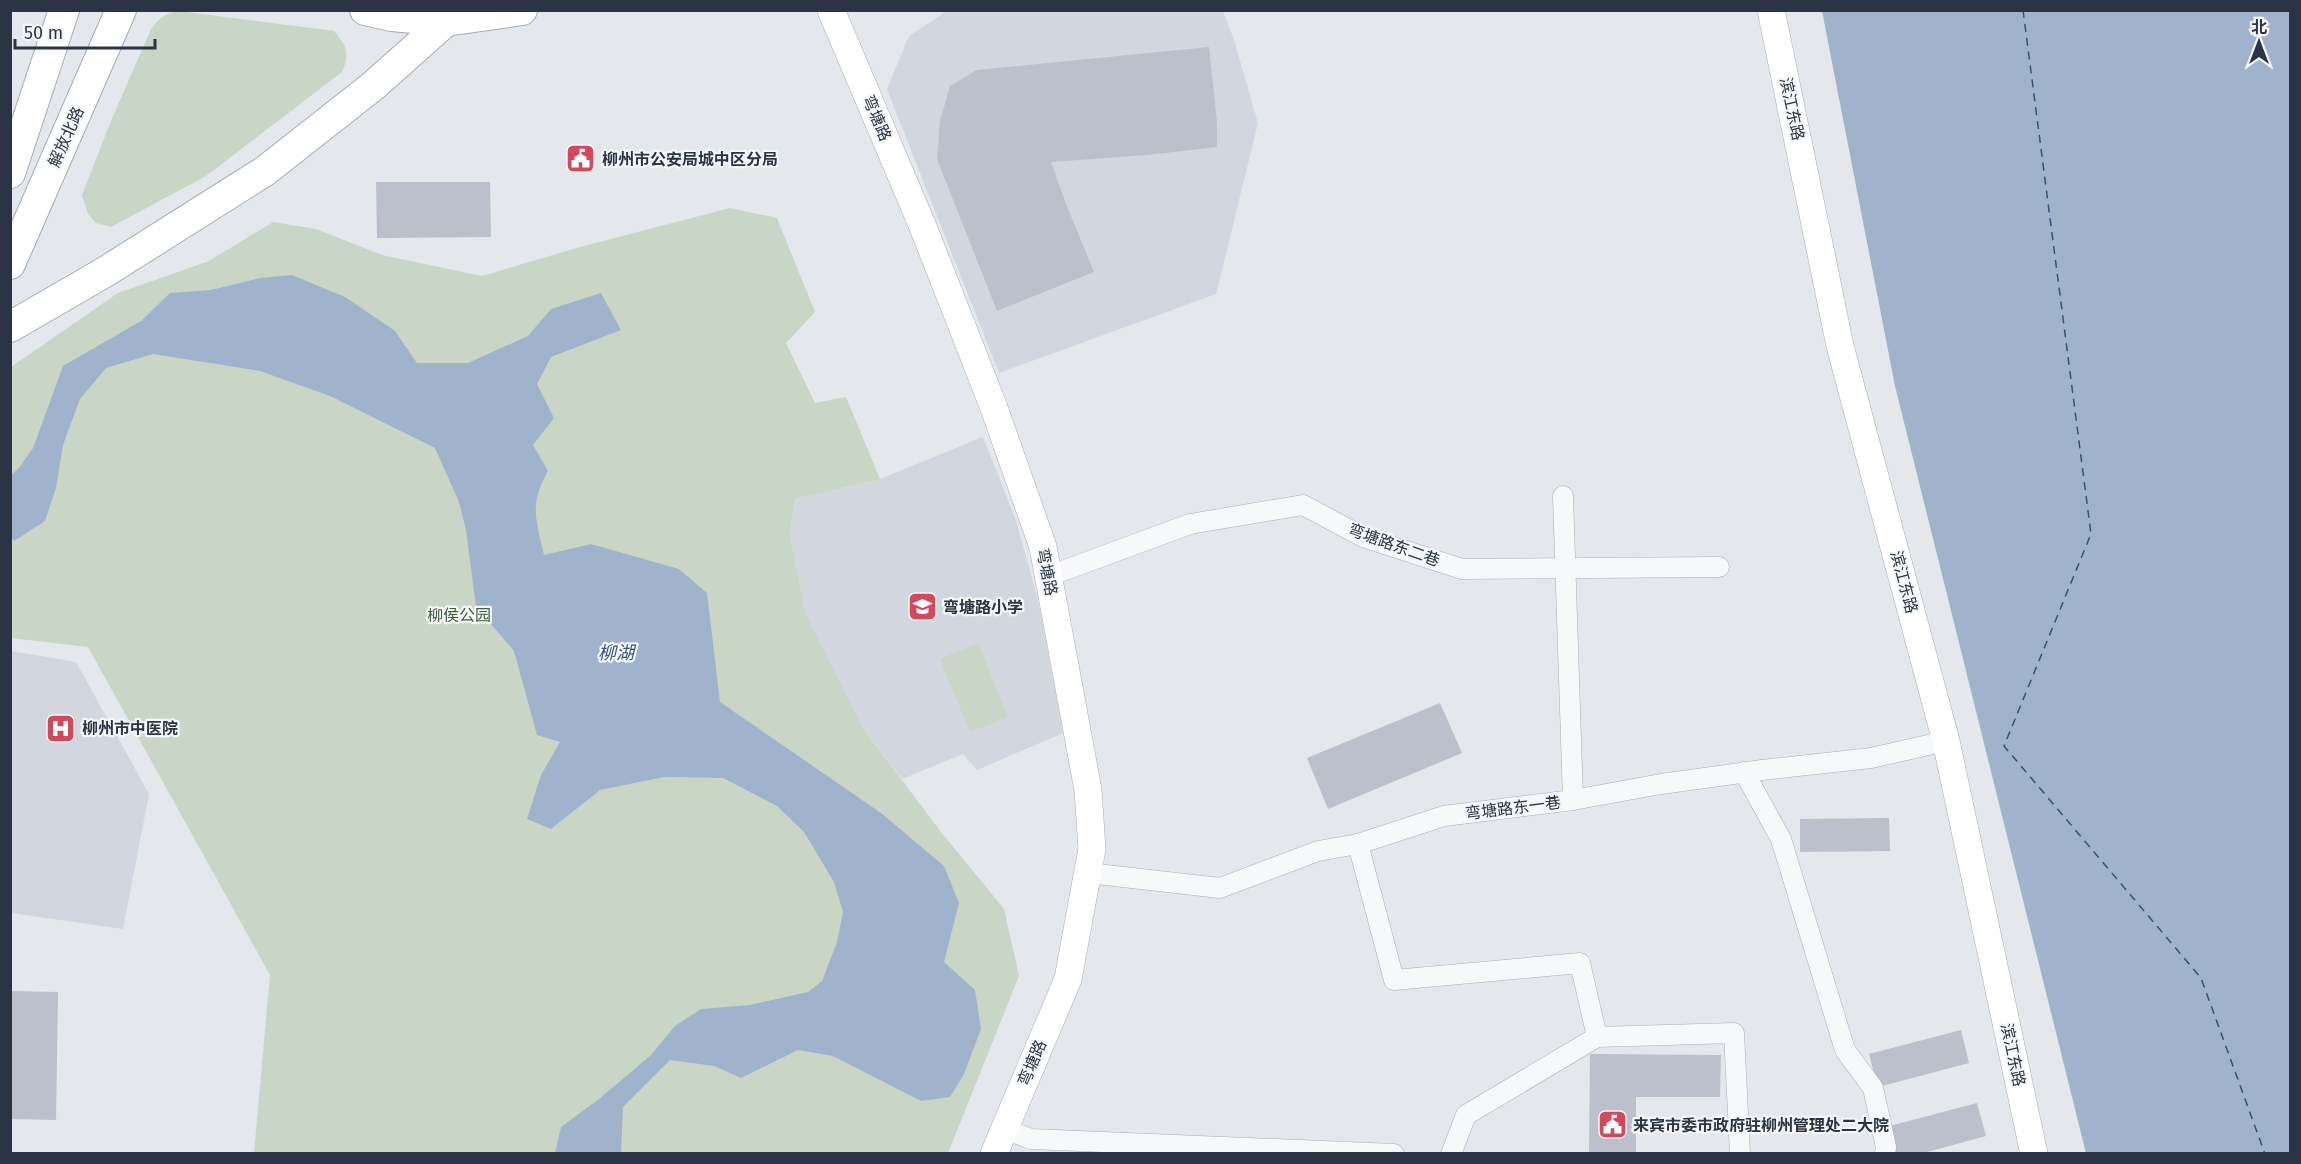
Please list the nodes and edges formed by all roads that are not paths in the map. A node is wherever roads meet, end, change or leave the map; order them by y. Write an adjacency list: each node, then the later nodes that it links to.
1 (64, 10): 8 (main road)
2 (121, 10): 9 (main road, 解放北路)
3 (365, 10): 7 (main road)
4 (522, 10): 7 (main road)
5 (831, 10): 14 (street, 弯塘路)
6 (1771, 10): 15 (street, 滨江东路)
7 (446, 21): 10 (main road)
8 (10, 173)
9 (10, 264)
10 (10, 327)
11 (1563, 496): 12 (street)
12 (1565, 567): 13 (street, 弯塘路东二巷); 14 (street, 弯塘路东二巷); 17 (street)
13 (1719, 567)
14 (1049, 576): 19 (street, 弯塘路)
15 (1946, 741): 16 (street, 弯塘路东一巷); 27 (street, 滨江东路)
16 (1744, 772): 17 (street, 弯塘路东一巷); 26 (street)
17 (1573, 800): 18 (street, 弯塘路东一巷)
18 (1358, 844): 19 (street, 弯塘路东一巷); 20 (street)
19 (1088, 873): 21 (street, 弯塘路)
20 (1597, 1037): 24 (street); 25 (street)
21 (999, 1141): 22 (street)
22 (1256, 1151): 23 (street)
23 (1394, 1154)
24 (1451, 1154)
25 (1740, 1154)
26 (1885, 1154)
27 (2034, 1154)

